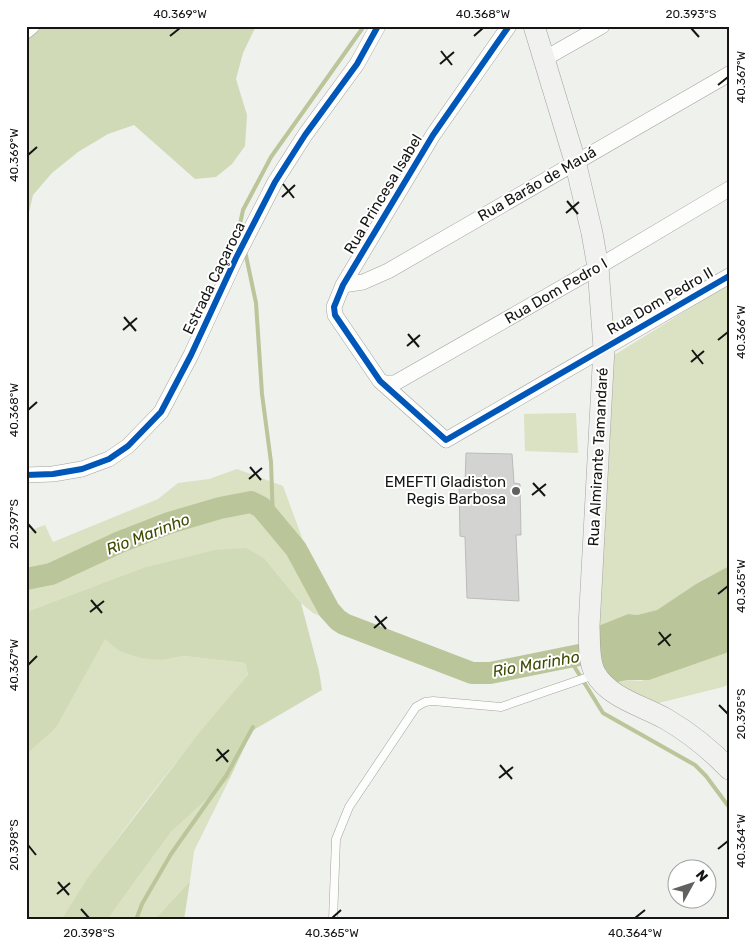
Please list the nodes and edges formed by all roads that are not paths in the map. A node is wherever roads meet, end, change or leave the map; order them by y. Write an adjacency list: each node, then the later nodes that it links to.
1 (32, 26): 6 (street)
2 (378, 26): 16 (street, Estrada Caçaroca)
3 (509, 26): 13 (street, Rua Princesa Isabel)
4 (534, 26): 7 (main road, Rua Almirante Tamandaré)
5 (602, 26): 7 (street)
6 (26, 31)
7 (544, 59): 9 (main road, Rua Almirante Tamandaré)
8 (729, 74): 9 (street, Rua Barão de Mauá)
9 (575, 161): 11 (main road, Rua Almirante Tamandaré); 13 (street, Rua Barão de Mauá)
10 (729, 189): 11 (street, Rua Dom Pedro I)
11 (598, 267): 14 (main road, Rua Almirante Tamandaré); 15 (street, Rua Dom Pedro I)
12 (729, 276): 14 (street, Rua Dom Pedro II)
13 (343, 285): 15 (street, Rua Princesa Isabel)
14 (604, 348): 15 (street, Rua Dom Pedro II); 17 (main road, Rua Almirante Tamandaré)
15 (380, 381)
16 (26, 475)
17 (595, 672): 18 (main road); 19 (lane)
18 (729, 770)
19 (333, 920)

